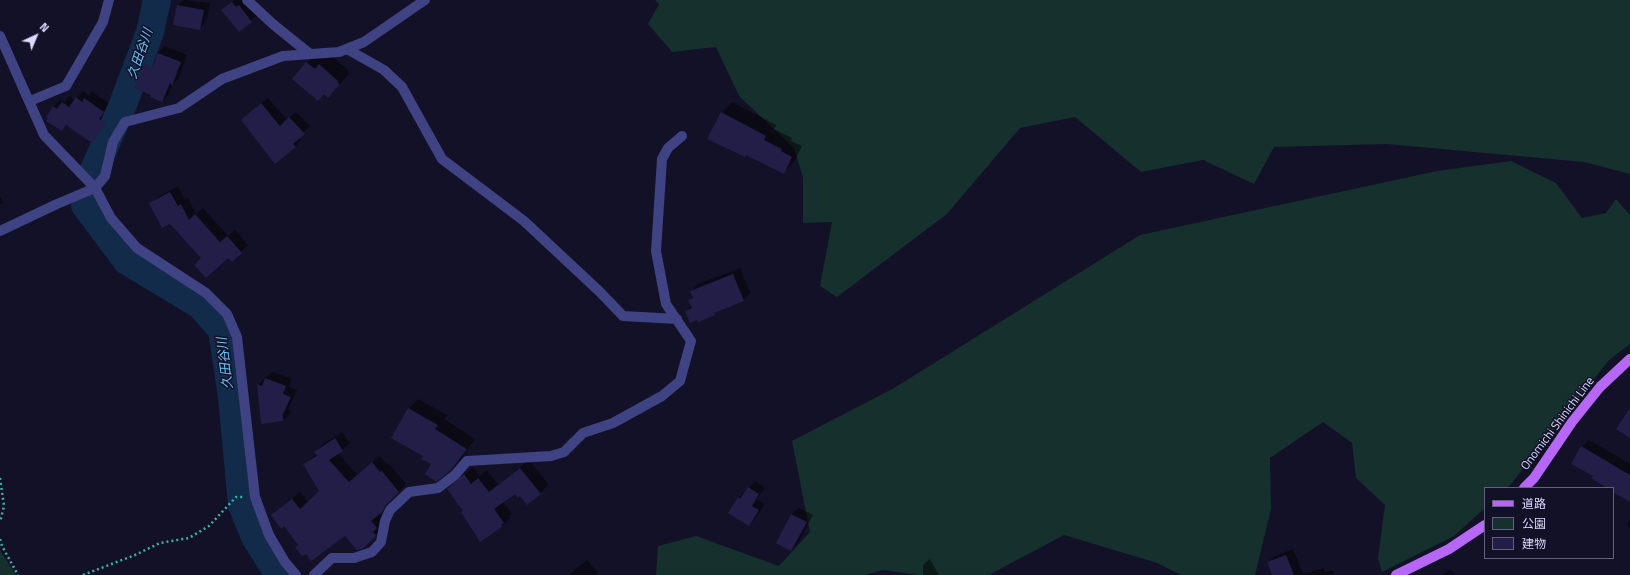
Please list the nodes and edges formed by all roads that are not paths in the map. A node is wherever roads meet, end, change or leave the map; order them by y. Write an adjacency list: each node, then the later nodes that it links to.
1 (109, 0): 7 (street)
2 (247, 0): 6 (street)
3 (425, 0): 5 (street)
4 (0, 36): 7 (street)
5 (347, 49): 6 (street); 11 (street)
6 (310, 54): 9 (street)
7 (30, 101): 9 (street)
8 (682, 136): 11 (street)
9 (95, 188): 10 (street); 15 (street)
10 (0, 231)
11 (677, 319): 16 (street)
12 (1630, 359): 13 (main road, Onomichi Shinichi Line)
13 (1525, 487)
14 (1484, 526): 17 (main road)
15 (296, 575)
16 (314, 575)
17 (1396, 575)

